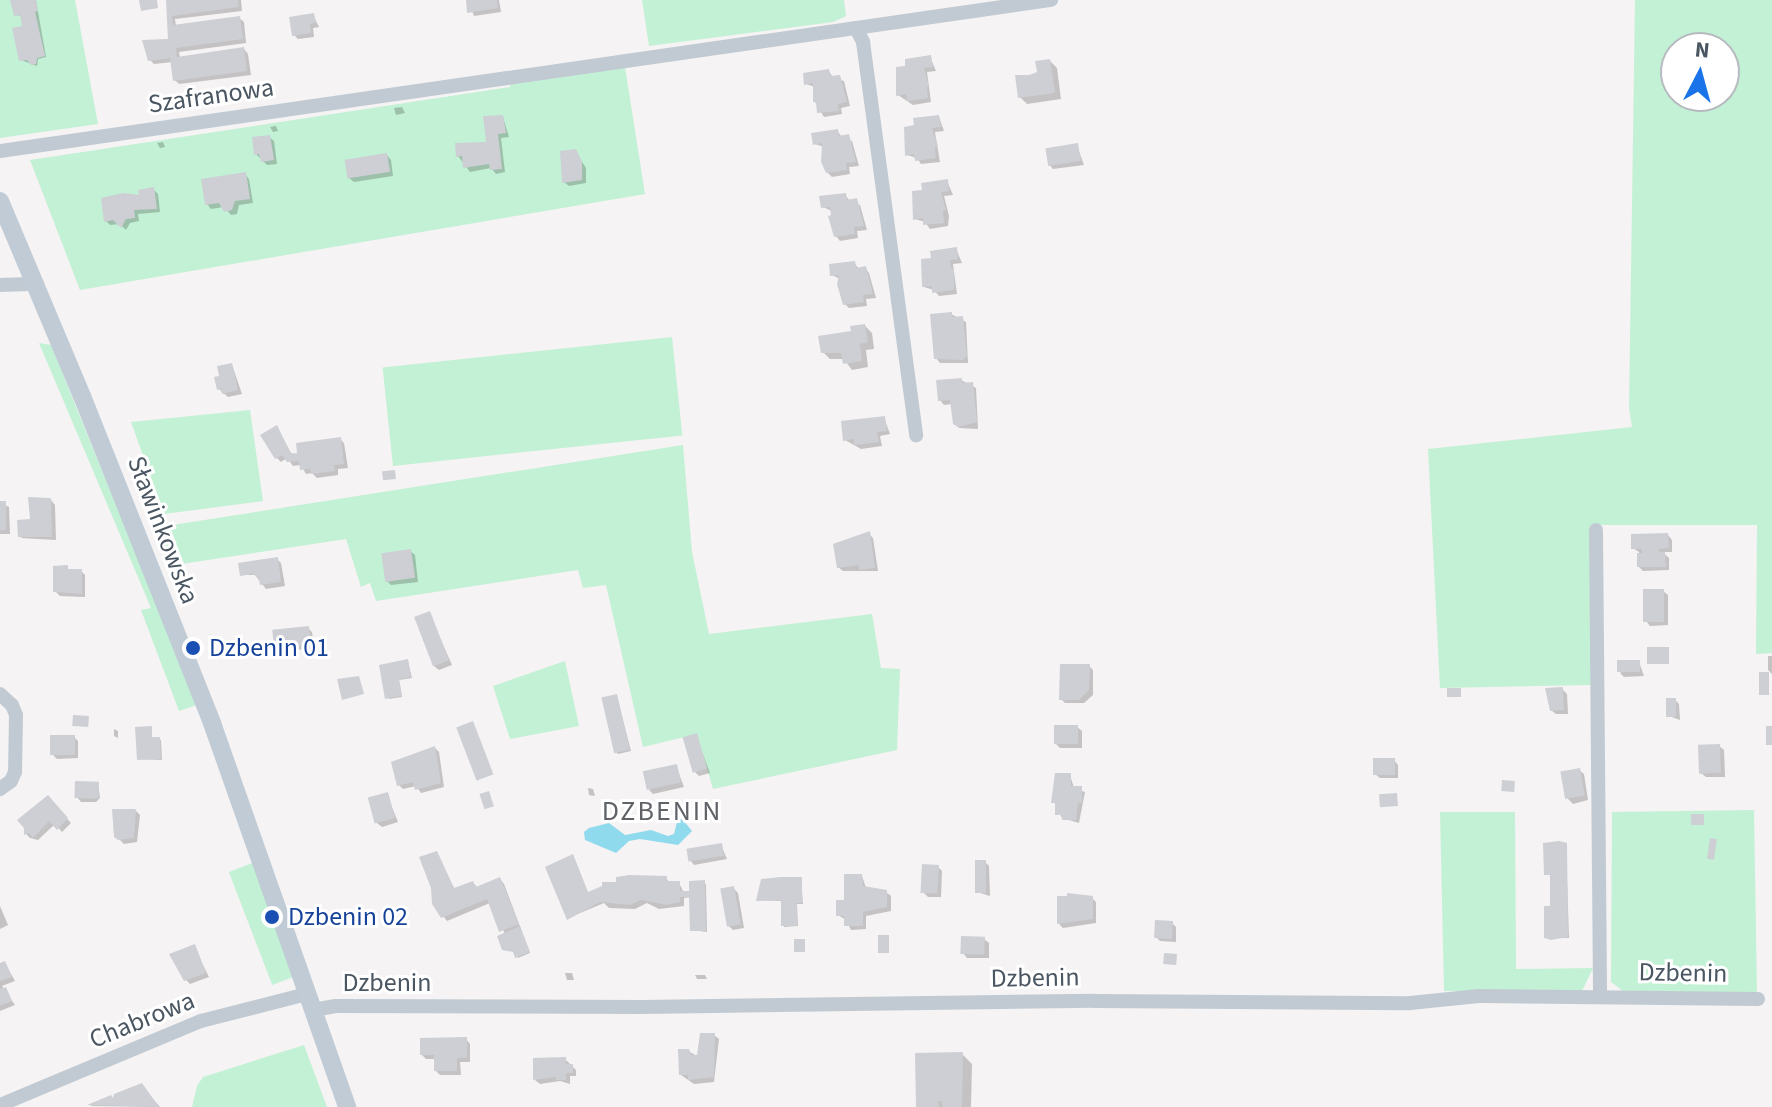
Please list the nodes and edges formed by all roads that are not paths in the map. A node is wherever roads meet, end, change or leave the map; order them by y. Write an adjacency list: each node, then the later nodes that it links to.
1 (1051, 0): 2 (street, Szafranowa)
2 (856, 28): 3 (street, Szafranowa); 7 (street)
3 (0, 151)
4 (0, 201): 5 (street, Sławinkowska)
5 (37, 284): 6 (street); 13 (street, Sławinkowska)
6 (0, 285)
7 (916, 435)
8 (1596, 530): 11 (street)
9 (0, 694): 10 (street)
10 (0, 789)
11 (1600, 996): 12 (street, Dzbenin); 13 (street, Dzbenin)
12 (1758, 999)
13 (310, 1002): 14 (street, Chabrowa); 15 (street, Sławinkowska)
14 (0, 1105)
15 (347, 1107)

